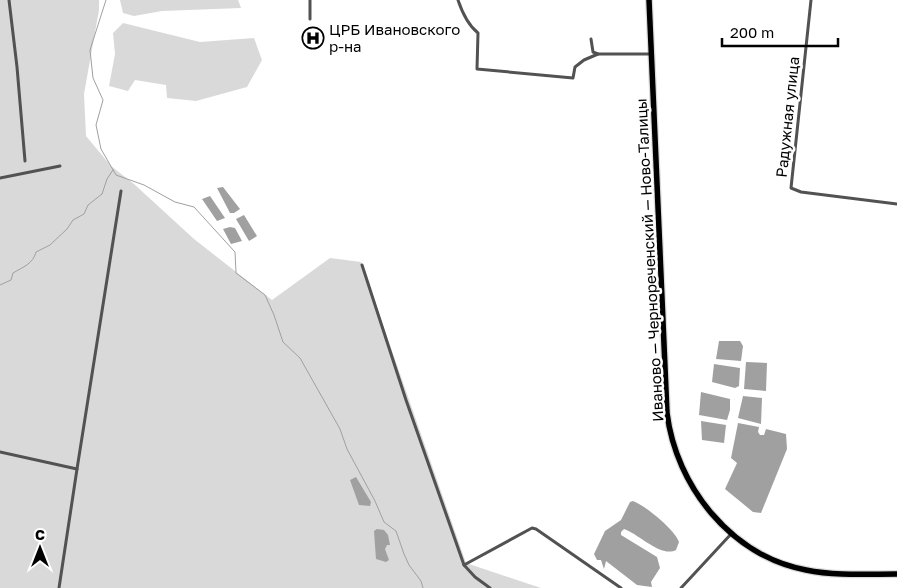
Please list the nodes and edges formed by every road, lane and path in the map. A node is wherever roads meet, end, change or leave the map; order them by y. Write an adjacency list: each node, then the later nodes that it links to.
1 (9, 0): 10 (street)
2 (310, 0): 6 (street)
3 (458, 0): 8 (street)
4 (649, 0): 9 (main road, Иваново — Чернореченский — Ново-Талицы)
5 (811, 0): 14 (street, Радужная улица)
6 (310, 19)
7 (591, 39): 8 (street)
8 (598, 54): 9 (street)
9 (652, 54): 18 (main road, Иваново — Чернореченский — Ново-Талицы)
10 (25, 161)
11 (60, 166): 12 (street)
12 (0, 178)
13 (121, 191): 17 (street)
14 (897, 204)
15 (362, 265): 19 (street)
16 (0, 452): 17 (street)
17 (77, 469): 21 (street)
18 (732, 533): 20 (main road, Иваново — Чернореченский — Ново-Талицы); 24 (street)
19 (464, 565): 22 (street); 23 (street)
20 (897, 574)
21 (59, 588)
22 (490, 588)
23 (621, 588)
24 (681, 588)

